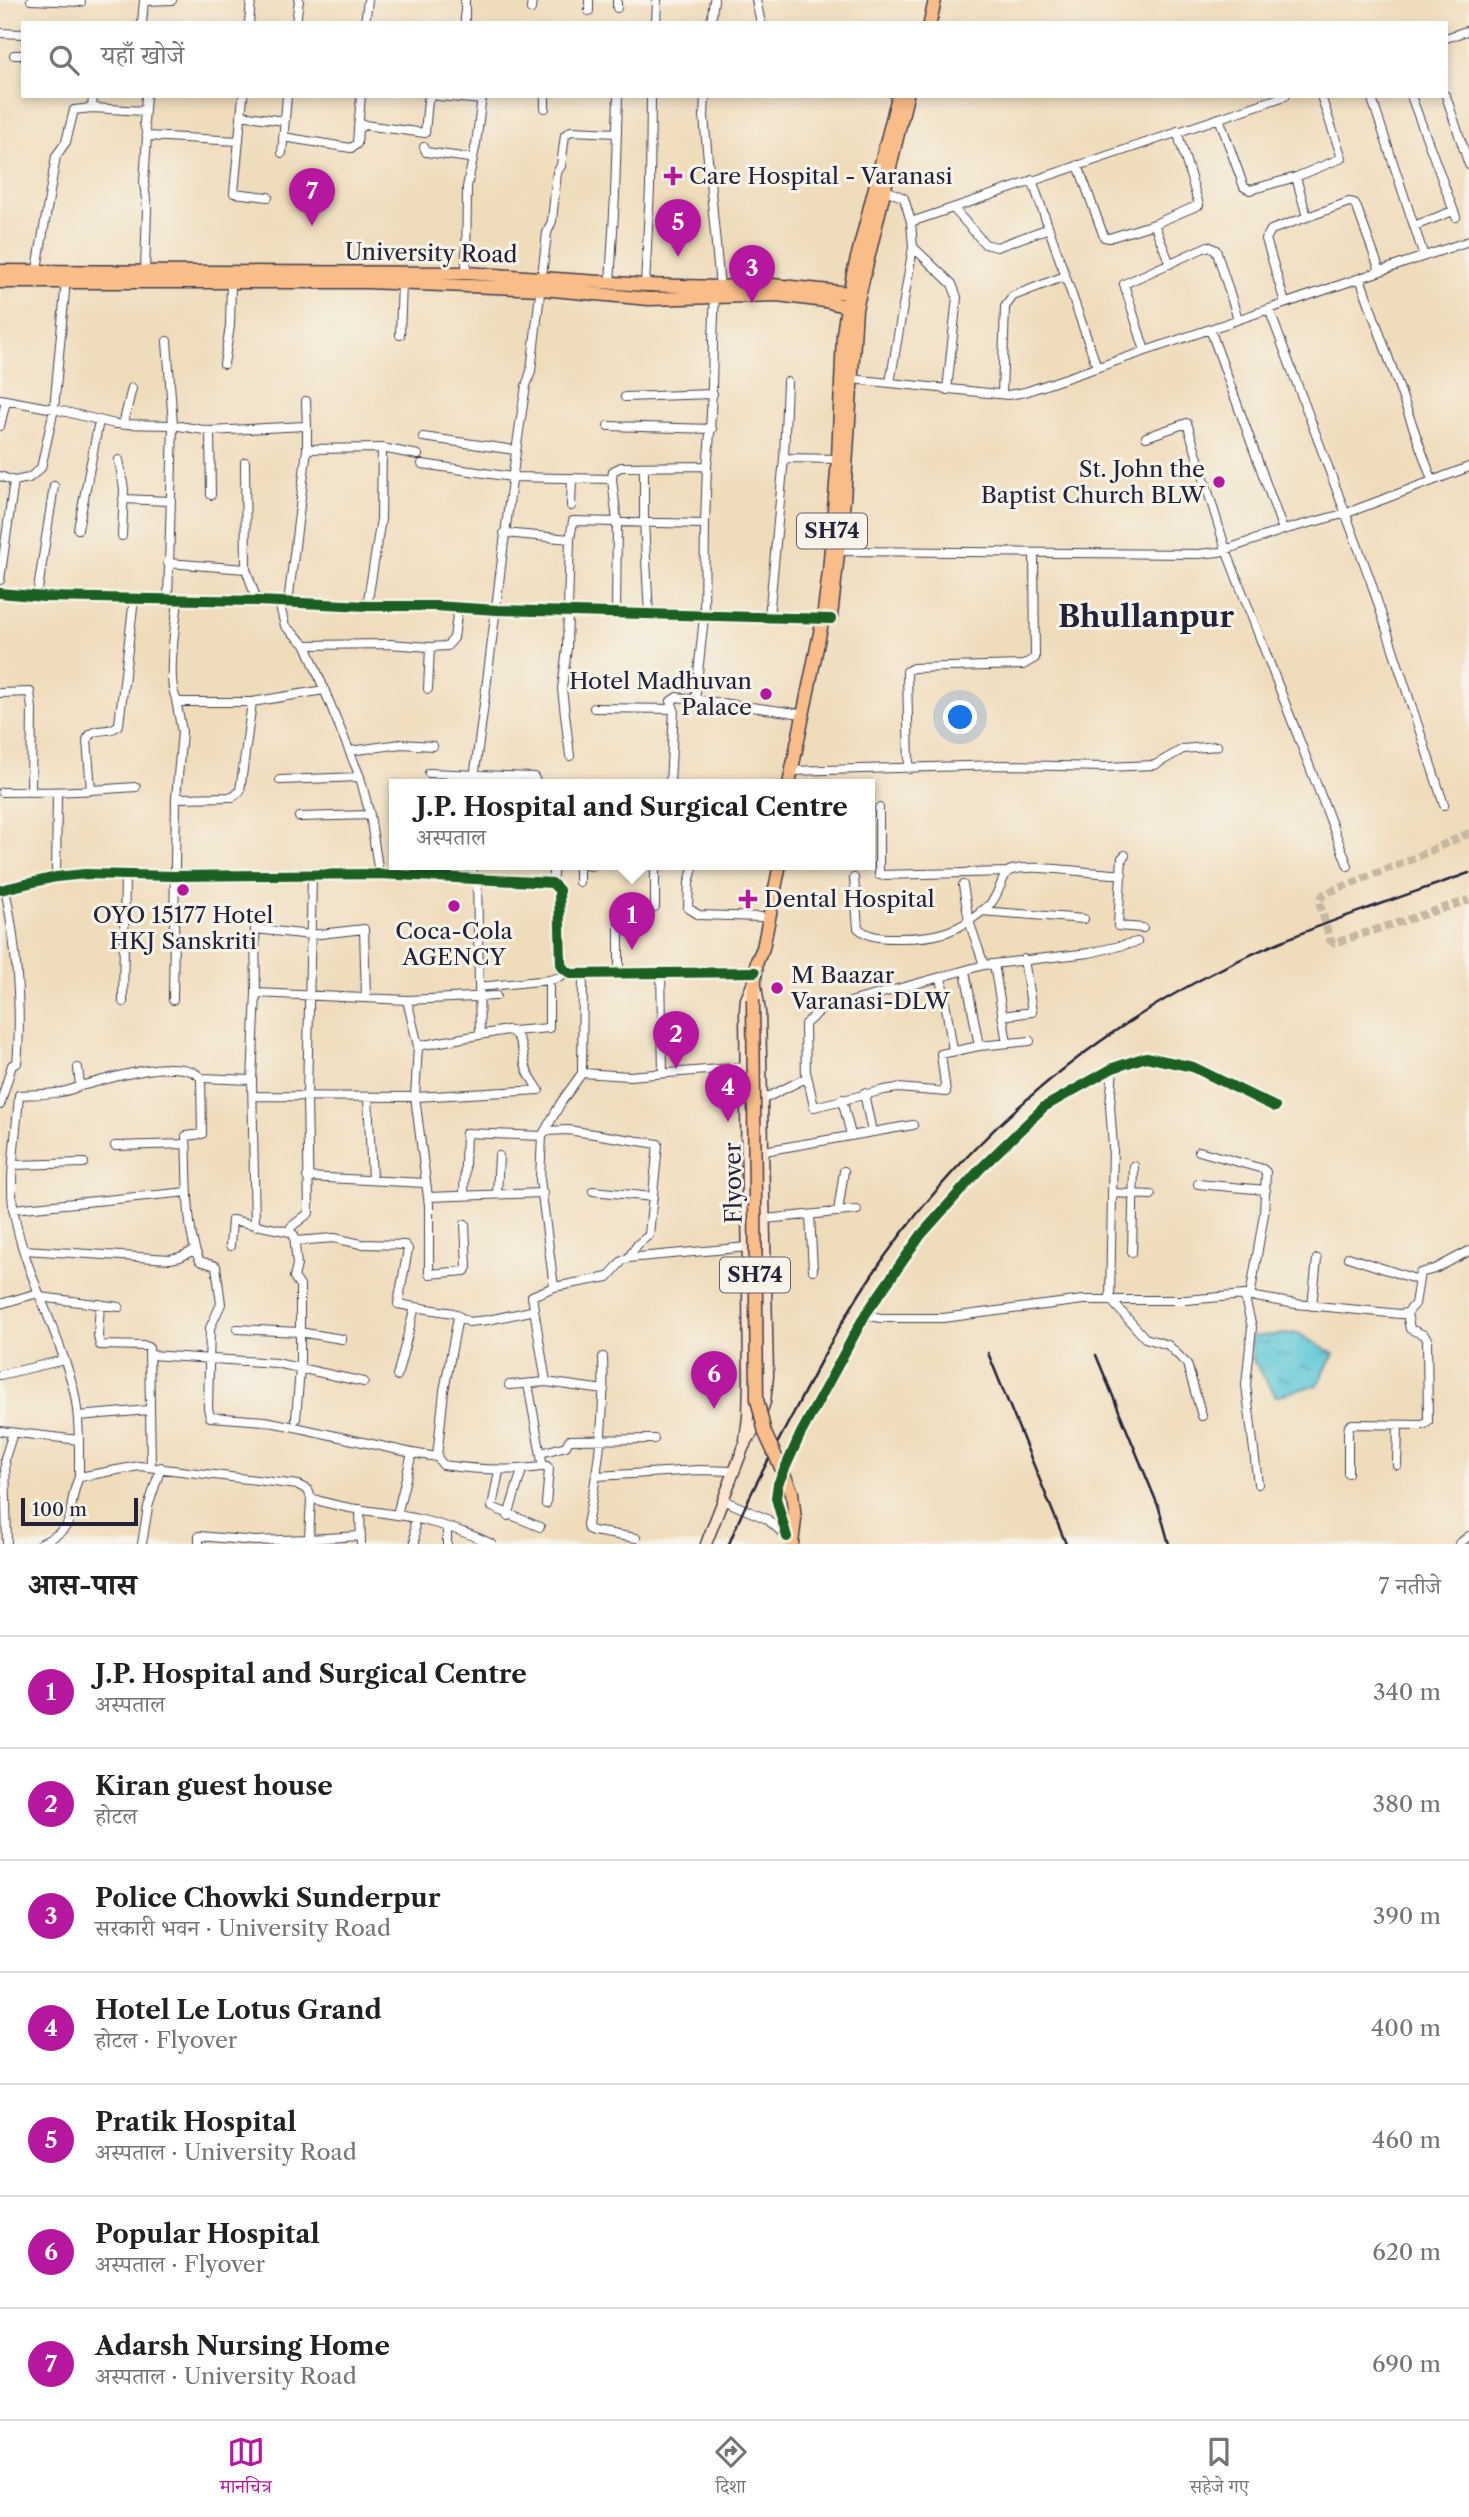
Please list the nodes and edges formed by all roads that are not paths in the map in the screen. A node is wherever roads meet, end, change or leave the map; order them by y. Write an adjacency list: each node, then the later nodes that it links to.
1 (31, 0): 14 (street)
2 (144, 0): 3 (street); 16 (street)
3 (172, 0)
4 (251, 0): 17 (street)
5 (299, 0): 18 (street)
6 (368, 0): 19 (street)
7 (465, 0): 20 (street)
8 (589, 0): 15 (street)
9 (657, 0): 21 (street)
10 (713, 0): 22 (street)
11 (756, 0): 23 (street)
12 (927, 0): 24 (main road)
13 (935, 0): 25 (main road)
14 (81, 2)
15 (589, 11)
16 (142, 21)
17 (249, 21)
18 (296, 21)
19 (365, 21)
20 (465, 21)
21 (656, 21)
22 (711, 21)
23 (761, 21)
24 (922, 21)
25 (930, 21)
26 (1469, 30): 29 (street)
27 (0, 33): 28 (street)
28 (21, 34)
29 (1448, 37)
30 (93, 98): 48 (street)
31 (145, 98): 50 (street)
32 (243, 98): 51 (street)
33 (287, 98): 53 (street)
34 (360, 98): 54 (street)
35 (430, 98): 56 (street)
36 (482, 98): 84 (street)
37 (545, 98): 49 (street)
38 (618, 98): 57 (street)
39 (651, 98): 96 (street)
40 (705, 98): 97 (street)
41 (898, 98): 87 (main road, SH74)
42 (907, 98): 69 (main road, SH74)
43 (1278, 98): 52 (street)
44 (1322, 98): 67 (street)
45 (1372, 98): 75 (street)
46 (1412, 98): 75 (street)
47 (1447, 98): 66 (street)
48 (92, 108): 50 (street); 85 (street)
49 (545, 108)
50 (144, 111): 58 (street)
51 (241, 115): 53 (street); 60 (street)
52 (1219, 118): 55 (street); 67 (street)
53 (284, 121): 59 (street)
54 (358, 129): 56 (street); 59 (street)
55 (1177, 131): 65 (street); 74 (street)
56 (425, 133): 61 (street)
57 (617, 133): 93 (street); 95 (street)
58 (147, 136): 60 (street); 83 (street)
59 (283, 137): 62 (street)
60 (239, 141): 70 (street)
61 (424, 147): 63 (street); 64 (street)
62 (282, 153)
63 (469, 158)
64 (424, 159)
65 (1078, 165): 68 (street); 74 (street)
66 (1469, 165)
67 (1296, 177): 72 (street)
68 (1032, 180): 71 (street); 76 (street)
69 (884, 189): 73 (street); 87 (main road, SH74)
70 (268, 197)
71 (953, 208): 73 (street); 76 (street)
72 (1307, 217): 82 (street); 100 (street)
73 (911, 222): 78 (street)
74 (1154, 224): 80 (street)
75 (1414, 226): 79 (street)
76 (1049, 228): 88 (street)
77 (1469, 241): 79 (street)
78 (913, 247): 112 (street); 114 (street)
79 (1424, 256): 82 (street)
80 (1170, 264): 103 (street); 107 (street)
81 (0, 271): 85 (main road, University Road)
82 (1380, 271): 89 (street)
83 (145, 272): 86 (main road, University Road); 90 (main road, University Road)
84 (466, 273): 90 (main road, University Road); 93 (main road, University Road)
85 (36, 276): 86 (main road, University Road); 91 (main road)
86 (66, 276): 92 (main road); 120 (street)
87 (858, 276): 98 (main road, SH74)
88 (1065, 276): 109 (street); 116 (street)
89 (1360, 278): 100 (street); 147 (street)
90 (428, 279): 93 (main road); 94 (main road)
91 (0, 282)
92 (231, 283): 94 (main road); 108 (street)
93 (542, 283): 95 (main road, University Road); 97 (main road); 133 (street)
94 (402, 284): 105 (street)
95 (610, 284): 96 (main road, University Road)
96 (645, 285): 97 (main road, University Road)
97 (717, 292): 99 (main road, University Road); 115 (street)
98 (854, 294): 99 (main road, University Road); 101 (main road, SH74)
99 (827, 296): 101 (main road)
100 (1285, 303): 102 (street)
101 (852, 308): 110 (main road, SH74); 136 (main road, SH74)
102 (1269, 309): 103 (street); 154 (street)
103 (1238, 319): 104 (street)
104 (1210, 329): 107 (street); 159 (street)
105 (400, 335)
106 (167, 341): 123 (street)
107 (1145, 351): 109 (street)
108 (224, 364)
109 (1097, 367): 116 (street)
110 (851, 379): 112 (street); 163 (main road, SH74)
111 (787, 382): 135 (street)
112 (890, 383): 114 (street)
113 (132, 388): 122 (street)
114 (947, 390): 116 (street)
115 (713, 394): 117 (street); 127 (street)
116 (1002, 394)
117 (625, 397)
118 (3, 400): 120 (street); 124 (street)
119 (306, 401): 126 (street)
120 (54, 409): 121 (street); 148 (street)
121 (99, 421): 122 (street); 158 (street)
122 (123, 425): 123 (street)
123 (173, 425): 128 (street); 152 (street)
124 (0, 426)
125 (608, 426): 127 (street)
126 (307, 428): 128 (street); 132 (street)
127 (712, 429): 140 (street)
128 (210, 430): 150 (street)
129 (1146, 437): 164 (street)
130 (423, 438): 133 (street)
131 (382, 448): 132 (street); 134 (street); 176 (street)
132 (307, 449): 175 (street)
133 (515, 450): 144 (street)
134 (418, 455)
135 (784, 458): 136 (street); 183 (street)
136 (838, 459): 163 (main road, SH74)
137 (118, 460): 151 (street)
138 (245, 462): 167 (street)
139 (422, 464): 144 (street)
140 (707, 466): 141 (street); 157 (street)
141 (644, 467): 146 (street); 156 (street)
142 (1469, 467): 147 (street)
143 (0, 476): 148 (street)
144 (512, 477): 145 (street); 160 (street)
145 (572, 478): 146 (street); 153 (street)
146 (612, 479): 155 (street)
147 (1432, 480): 154 (street)
148 (14, 481): 168 (street)
149 (54, 486): 170 (street)
150 (211, 495)
151 (123, 499): 152 (street); 161 (street)
152 (170, 501): 166 (street)
153 (571, 506)
154 (1347, 513): 159 (street); 214 (street)
155 (617, 521): 156 (street); 162 (street); 180 (street)
156 (644, 522): 157 (street); 181 (street)
157 (705, 524): 182 (street)
158 (78, 529)
159 (1283, 530): 164 (street)
160 (504, 533): 162 (street); 179 (street)
161 (122, 536)
162 (570, 539): 178 (street)
163 (835, 550): 165 (street); 184 (main road, SH74)
164 (1226, 550): 165 (street); 219 (street)
165 (1034, 553): 200 (street)
166 (168, 563): 167 (street); 172 (street)
167 (246, 569): 174 (street)
168 (0, 580)
169 (0, 593): 170 (street)
170 (37, 596): 171 (street)
171 (134, 599): 172 (street); 209 (street)
172 (167, 600): 173 (street)
173 (178, 600): 174 (street); 190 (street)
174 (257, 601): 175 (street)
175 (284, 603): 176 (street); 185 (street)
176 (367, 606): 177 (street)
177 (458, 608): 179 (street); 186 (street)
178 (568, 610): 179 (street); 180 (street); 199 (street)
179 (497, 611): 204 (street)
180 (616, 614): 181 (street)
181 (649, 615): 182 (street)
182 (704, 617): 183 (street); 191 (street)
183 (769, 617): 184 (street)
184 (827, 618): 195 (main road, SH74); 203 (main road, SH74)
185 (306, 645): 186 (street); 188 (street)
186 (430, 647): 187 (street)
187 (428, 689)
188 (324, 690): 192 (street); 198 (street)
189 (0, 693): 210 (street)
190 (176, 700): 192 (street); 213 (street)
191 (695, 701): 194 (street); 195 (street)
192 (252, 702): 213 (street)
193 (594, 708): 194 (street)
194 (674, 709): 206 (street)
195 (803, 714): 203 (main road, SH74)
196 (433, 746): 198 (street)
197 (1217, 746): 200 (street)
198 (350, 751): 202 (street)
199 (570, 756)
200 (909, 769): 203 (street)
201 (429, 773): 204 (street)
202 (360, 776): 207 (street); 216 (street)
203 (794, 778)
204 (473, 779): 205 (street)
205 (535, 779)
206 (670, 779)
207 (280, 780)
208 (136, 787): 209 (street)
209 (91, 790): 212 (street)
210 (31, 791): 211 (street); 212 (street)
211 (2, 792)
212 (57, 793): 233 (street)
213 (176, 799): 231 (street)
214 (1444, 805)
215 (880, 808): 227 (street)
216 (370, 815): 217 (street); 229 (street)
217 (299, 817)
218 (1125, 855): 230 (street)
219 (1348, 866)
220 (473, 870): 234 (street)
221 (553, 870): 237 (street)
222 (579, 870): 236 (street)
223 (655, 870): 241 (street)
224 (692, 870): 243 (street)
225 (771, 870): 243 (main road, SH74)
226 (779, 870): 252 (main road, SH74)
227 (1008, 872): 230 (street); 242 (street)
228 (125, 874): 231 (street); 233 (street); 267 (street)
229 (379, 874): 232 (street); 234 (street)
230 (1122, 874): 246 (street)
231 (174, 876): 232 (street); 265 (street)
232 (312, 876): 247 (street)
233 (56, 877): 239 (street)
234 (477, 878): 237 (street); 260 (street)
235 (854, 878): 245 (street)
236 (579, 882)
237 (552, 883): 254 (street)
238 (963, 885): 245 (street)
239 (3, 889): 292 (street)
240 (619, 907): 255 (street)
241 (654, 907)
242 (981, 911): 244 (street); 245 (street)
243 (761, 917): 252 (main road, SH74)
244 (1084, 919)
245 (969, 921): 251 (street)
246 (1143, 928)
247 (311, 935): 261 (street); 262 (street); 264 (street)
248 (1137, 942): 249 (street)
249 (1024, 959): 250 (street); 268 (street)
250 (994, 964): 251 (street); 268 (street)
251 (984, 965): 253 (street)
252 (755, 971): 256 (street); 276 (street); 291 (street); 409 (main road, Flyover / SH74, bridge)
253 (965, 971): 258 (street); 274 (street)
254 (568, 972): 257 (street); 259 (street)
255 (620, 973): 256 (street); 257 (street)
256 (661, 973): 279 (street)
257 (583, 975): 280 (street)
258 (941, 977): 275 (street); 281 (street)
259 (550, 980): 260 (street); 269 (street)
260 (480, 992): 263 (street); 266 (street); 270 (street)
261 (256, 993): 262 (street); 283 (street)
262 (310, 996): 264 (street); 287 (street)
263 (496, 996)
264 (366, 998): 266 (street)
265 (173, 1000)
266 (407, 1000): 273 (street)
267 (123, 1002)
268 (1002, 1016): 272 (street)
269 (513, 1031): 270 (street); 289 (street)
270 (480, 1035): 273 (street)
271 (1030, 1041): 272 (street)
272 (1007, 1043): 274 (street)
273 (418, 1046): 289 (street)
274 (979, 1046): 275 (street)
275 (953, 1050): 285 (street)
276 (746, 1067): 279 (street); 332 (street)
277 (1113, 1068): 293 (street); 316 (street); 353 (street)
278 (78, 1069): 284 (street)
279 (663, 1072): 280 (street)
280 (582, 1073): 296 (street)
281 (807, 1075): 290 (street); 291 (street)
282 (201, 1078): 283 (street); 284 (street); 298 (street)
283 (252, 1080): 286 (street)
284 (80, 1086): 304 (street)
285 (863, 1093): 290 (street); 295 (street)
286 (253, 1096): 287 (street); 328 (street)
287 (307, 1096): 288 (street); 307 (street)
288 (368, 1097): 289 (street); 308 (street)
289 (415, 1097): 309 (street)
290 (842, 1099): 297 (street)
291 (762, 1100): 300 (street)
292 (0, 1105)
293 (1275, 1107)
294 (913, 1125): 295 (street)
295 (872, 1132): 297 (street)
296 (543, 1134): 314 (street); 318 (street); 320 (street)
297 (850, 1135): 300 (street)
298 (186, 1144): 299 (street); 313 (street)
299 (115, 1146)
300 (764, 1151): 326 (street)
301 (1199, 1151): 311 (street)
302 (499, 1156): 315 (street)
303 (84, 1163): 304 (street)
304 (14, 1165): 322 (street)
305 (1134, 1166): 317 (street)
306 (844, 1171): 324 (street)
307 (307, 1177): 308 (street); 329 (street)
308 (372, 1179): 309 (street)
309 (425, 1183): 321 (street)
310 (1198, 1184): 311 (street)
311 (1266, 1190): 344 (street)
312 (593, 1191): 320 (street)
313 (187, 1192): 322 (street); 334 (street)
314 (543, 1193): 315 (street); 342 (street)
315 (497, 1194): 318 (street)
316 (1113, 1194): 317 (street); 345 (street)
317 (1133, 1194): 319 (street); 336 (street)
318 (464, 1195): 321 (street)
319 (1151, 1195)
320 (653, 1196): 338 (street)
321 (428, 1197): 327 (street)
322 (13, 1209): 333 (street)
323 (858, 1210): 324 (street)
324 (838, 1212): 325 (street)
325 (810, 1215): 326 (street); 340 (street)
326 (765, 1219): 380 (street)
327 (465, 1224)
328 (255, 1226): 330 (street); 331 (street)
329 (291, 1227)
330 (295, 1241): 350 (street); 356 (street)
331 (230, 1246)
332 (748, 1247): 338 (street); 380 (street)
333 (24, 1250): 334 (street); 343 (street)
334 (195, 1250): 360 (street)
335 (1469, 1251): 341 (street)
336 (1132, 1252)
337 (1348, 1257): 341 (street)
338 (628, 1258): 342 (street)
339 (1317, 1259): 348 (street)
340 (813, 1270)
341 (1418, 1280): 352 (street)
342 (554, 1287): 351 (street)
343 (39, 1295): 346 (street); 347 (street); 361 (street)
344 (1247, 1296): 345 (street); 348 (street); 394 (street)
345 (1110, 1299): 353 (street); 372 (street)
346 (0, 1304)
347 (100, 1304): 349 (street); 358 (street)
348 (1312, 1306): 352 (street)
349 (119, 1307)
350 (415, 1307): 354 (street); 364 (street)
351 (534, 1309): 354 (street); 366 (street)
352 (1407, 1313): 374 (street)
353 (864, 1315): 409 (street)
354 (458, 1317): 383 (street)
355 (237, 1329): 356 (street)
356 (299, 1332): 357 (street); 362 (street)
357 (342, 1339)
358 (150, 1354): 360 (street); 370 (street)
359 (603, 1357): 369 (street)
360 (208, 1358): 362 (street); 382 (street)
361 (64, 1360): 363 (street); 371 (street)
362 (300, 1368): 365 (street); 373 (street)
363 (0, 1375)
364 (397, 1376)
365 (364, 1382)
366 (546, 1382): 367 (street); 369 (street)
367 (528, 1384): 368 (street); 381 (street)
368 (509, 1385)
369 (604, 1390): 379 (street)
370 (149, 1410): 371 (street); 386 (street)
371 (78, 1416): 378 (street)
372 (1202, 1416)
373 (296, 1419)
374 (1398, 1425): 384 (street); 391 (street)
375 (0, 1431): 376 (street)
376 (13, 1433): 378 (street); 410 (street)
377 (654, 1439): 379 (street)
378 (79, 1440): 393 (street)
379 (599, 1440): 381 (street); 392 (street)
380 (744, 1446): 390 (street)
381 (541, 1453): 385 (street)
382 (412, 1454): 383 (street); 399 (street)
383 (437, 1457): 389 (street)
384 (1397, 1465)
385 (543, 1466): 388 (street); 397 (street)
386 (151, 1467): 387 (street); 393 (street)
387 (161, 1468): 395 (street); 412 (street)
388 (522, 1470): 389 (street); 400 (street)
389 (499, 1471): 400 (street)
390 (734, 1471): 392 (street); 396 (street)
391 (1348, 1473)
392 (597, 1476): 405 (street)
393 (79, 1477): 411 (street)
394 (1258, 1484)
395 (311, 1498): 398 (street); 407 (street)
396 (723, 1500): 409 (street); 417 (street)
397 (546, 1504)
398 (360, 1509): 399 (street); 406 (street)
399 (397, 1515): 401 (street)
400 (508, 1516): 403 (street)
401 (414, 1518): 402 (street); 414 (street)
402 (447, 1527): 415 (street); 416 (street)
403 (540, 1527)
404 (1469, 1535): 418 (street)
405 (636, 1538)
406 (361, 1540): 407 (street)
407 (309, 1541): 408 (street)
408 (255, 1542): 413 (street)
409 (790, 1542)
410 (7, 1544)
411 (40, 1544)
412 (142, 1544)
413 (199, 1544)
414 (415, 1544)
415 (447, 1544)
416 (492, 1544)
417 (706, 1544)
418 (1459, 1544)

